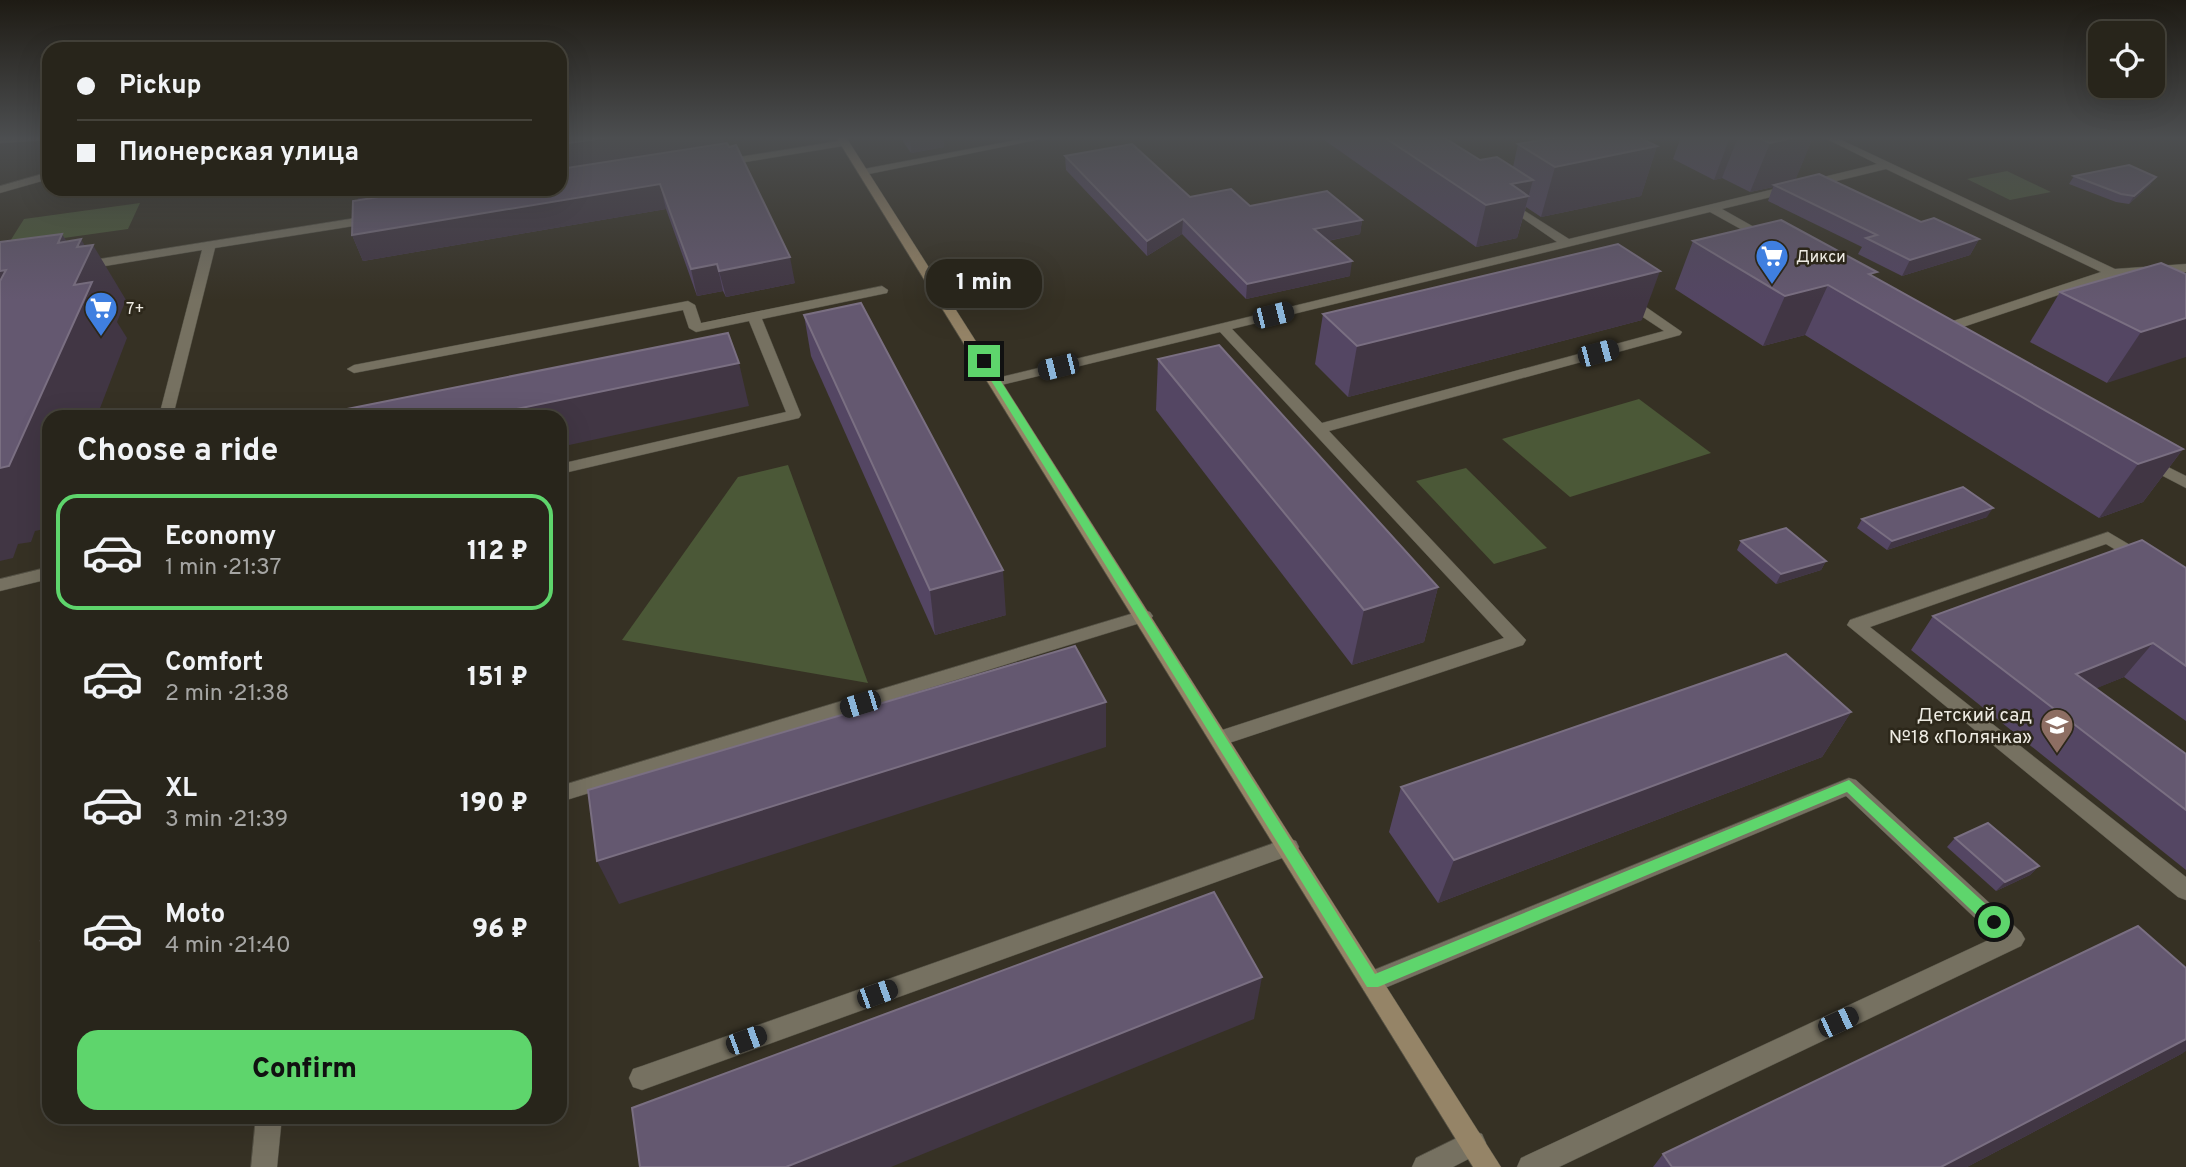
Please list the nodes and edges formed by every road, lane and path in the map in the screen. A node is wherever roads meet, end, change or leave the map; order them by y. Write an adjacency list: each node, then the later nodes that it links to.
1 (876, 191): 20 (street)
2 (1780, 191): 5 (lane)
3 (1943, 191): 12 (lane)
4 (1500, 198): 9 (lane)
5 (1712, 208): 7 (lane); 9 (lane)
6 (395, 215): 8 (lane)
7 (1773, 242)
8 (210, 245): 10 (lane); 21 (lane)
9 (1559, 249): 17 (lane)
10 (66, 268)
11 (2186, 268): 12 (lane)
12 (2112, 273): 13 (lane); 18 (lane)
13 (2137, 285)
14 (882, 290): 16 (lane)
15 (1618, 294): 22 (lane)
16 (754, 316): 19 (lane); 24 (lane)
17 (1223, 327): 20 (lane); 22 (lane)
18 (1947, 349)
19 (354, 369)
20 (997, 382): 29 (street)
21 (168, 410)
22 (1319, 429): 30 (lane)
23 (2135, 455): 25 (lane)
24 (567, 467)
25 (2186, 483)
26 (42, 575): 27 (lane)
27 (0, 585)
28 (2186, 586): 33 (lane)
29 (1144, 616): 30 (street); 31 (lane)
30 (1220, 738): 32 (street)
31 (567, 792)
32 (1288, 847): 34 (street); 35 (lane)
33 (2186, 890)
34 (1372, 982): 37 (street); 41 (lane)
35 (642, 1078)
36 (268, 1124): 38 (lane)
37 (1473, 1143): 39 (lane); 40 (street)
38 (264, 1167)
39 (1425, 1167)
40 (1488, 1167)
41 (1530, 1167)

